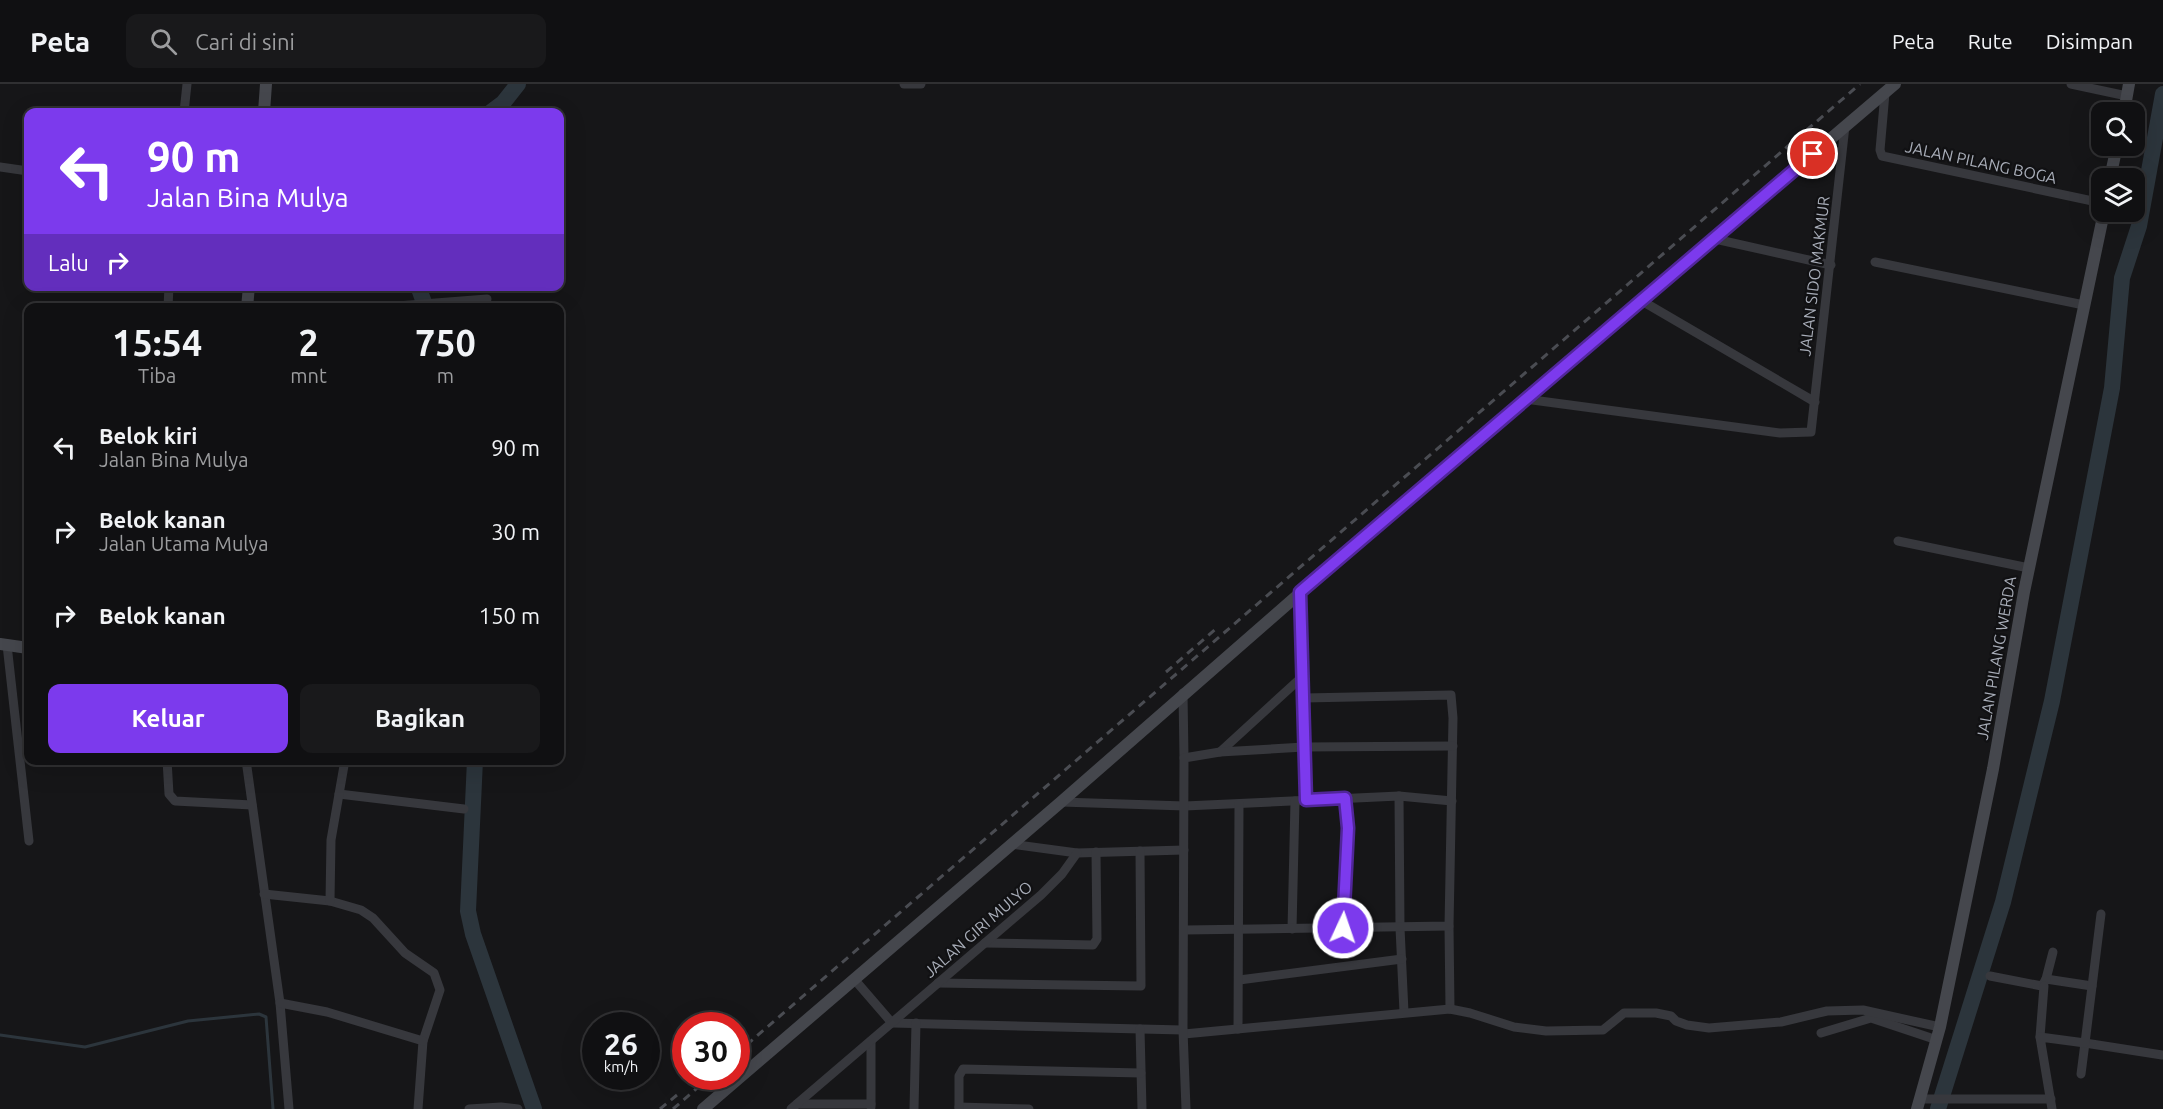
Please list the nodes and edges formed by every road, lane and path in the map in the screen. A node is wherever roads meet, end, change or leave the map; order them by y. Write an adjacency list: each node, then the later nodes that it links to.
1 (187, 84): 9 (street)
2 (266, 84): 10 (main road)
3 (904, 84): 4 (street)
4 (921, 84)
5 (1895, 84): 8 (main road)
6 (2071, 84): 7 (street)
7 (2128, 90)
8 (1885, 93): 11 (main road); 14 (street, JALAN PILANG BOGA)
9 (184, 108)
10 (264, 108)
11 (1845, 126): 16 (main road); 18 (street, JALAN SIDO MAKMUR)
12 (0, 167): 13 (street)
13 (24, 170)
14 (2091, 201)
15 (2101, 222): 22 (main road, JALAN PILANG WERDA)
16 (1715, 239): 18 (street); 20 (main road)
17 (1875, 262): 22 (street)
18 (1831, 265): 24 (street, JALAN SIDO MAKMUR)
19 (487, 299): 21 (street)
20 (1642, 301): 23 (main road); 24 (street)
21 (431, 303)
22 (2084, 305): 26 (main road, JALAN PILANG WERDA)
23 (1525, 399): 24 (street, JALAN SIDO MAKMUR); 27 (main road)
24 (1815, 402)
25 (1898, 541): 26 (street)
26 (2029, 568): 84 (main road, JALAN PILANG WERDA)
27 (1300, 592): 30 (street); 31 (main road)
28 (3, 645): 29 (main road); 51 (street)
29 (24, 648)
30 (1303, 676): 32 (street); 35 (street)
31 (1183, 693): 36 (street); 46 (main road)
32 (1304, 698): 33 (street); 34 (street)
33 (1453, 746): 34 (street); 45 (street)
34 (1304, 747): 35 (street); 43 (street)
35 (1220, 752): 36 (street)
36 (1184, 758): 49 (street)
37 (166, 765): 48 (street)
38 (247, 765): 48 (street)
39 (344, 765): 40 (street)
40 (339, 794): 50 (street); 58 (street)
41 (1399, 796): 42 (street); 45 (street); 62 (street)
42 (1345, 798): 43 (street); 61 (street)
43 (1306, 800): 44 (street)
44 (1295, 801): 47 (street); 63 (street)
45 (1452, 801): 60 (street)
46 (1061, 802): 49 (street); 52 (main road)
47 (1239, 804): 49 (street); 65 (street)
48 (252, 805): 57 (street)
49 (1185, 806): 53 (street)
50 (464, 809)
51 (29, 840)
52 (1010, 844): 56 (street); 70 (main road)
53 (1184, 850): 54 (street); 64 (street)
54 (1140, 851): 55 (street); 73 (street)
55 (1096, 852): 56 (street); 66 (street)
56 (1077, 853): 66 (street, JALAN GIRI MULYO)
57 (264, 894): 58 (street); 75 (street)
58 (330, 901): 86 (street)
59 (2101, 914): 74 (street)
60 (1449, 926): 62 (street); 76 (street)
61 (1343, 928): 62 (street); 63 (street)
62 (1400, 928): 68 (street)
63 (1292, 929): 65 (street)
64 (1185, 930): 65 (street); 82 (street)
65 (1239, 930): 71 (street)
66 (985, 943): 73 (street, JALAN GIRI MULYO)
67 (2053, 952): 72 (street)
68 (1402, 959): 71 (street); 77 (street)
69 (1990, 976): 72 (street)
70 (854, 979): 78 (street); 101 (main road)
71 (1239, 980): 81 (street)
72 (2045, 982): 74 (street); 85 (street)
73 (938, 983): 78 (street, JALAN GIRI MULYO)
74 (2092, 986): 88 (street)
75 (280, 1003): 86 (street); 97 (street)
76 (1450, 1009): 77 (street); 84 (street)
77 (1404, 1012): 81 (street)
78 (892, 1023): 79 (street); 87 (street, JALAN GIRI MULYO)
79 (916, 1023): 80 (street); 102 (street)
80 (1140, 1029): 82 (street); 90 (street)
81 (1238, 1029): 82 (street)
82 (1183, 1032): 105 (street)
83 (1821, 1033): 84 (street)
84 (1938, 1034): 92 (main road, JALAN PILANG WERDA)
85 (2040, 1037): 88 (street); 93 (street)
86 (423, 1041): 98 (street)
87 (871, 1041): 94 (street, JALAN GIRI MULYO); 95 (street)
88 (2085, 1043): 89 (street); 91 (street)
89 (2162, 1055)
90 (1142, 1073): 96 (street); 104 (street)
91 (2081, 1074)
92 (1922, 1102): 93 (street)
93 (2051, 1104)
94 (794, 1106): 95 (street)
95 (871, 1106)
96 (959, 1108): 103 (street)
97 (289, 1109)
98 (418, 1109)
99 (469, 1109): 100 (street)
100 (518, 1109)
101 (703, 1109)
102 (914, 1109)
103 (1029, 1109)
104 (1142, 1109)
105 (1186, 1109)

